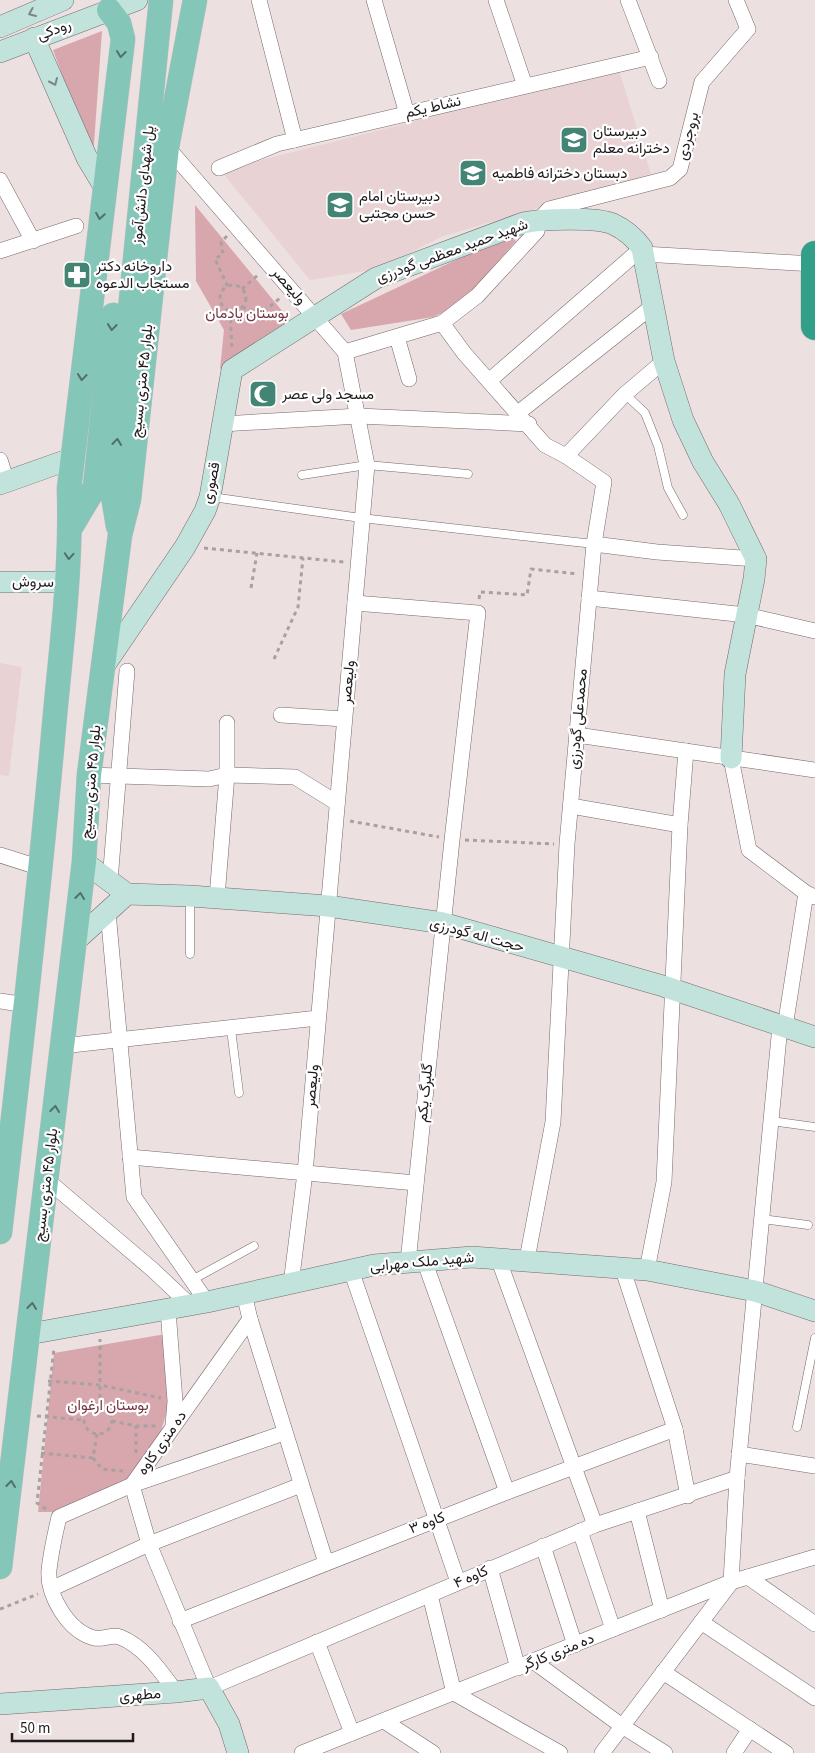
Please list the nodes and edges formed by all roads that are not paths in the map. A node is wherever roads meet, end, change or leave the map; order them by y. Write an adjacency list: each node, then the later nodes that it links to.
1 (137, 0): 11 (street, رودکی)
2 (147, 0): 52 (main road, پل شهدای دانش‌آموز, one-way to 52)
3 (161, 0): 52 (main road, پل شهدای دانش‌آموز, one-way to 3)
4 (195, 0): 21 (main road, بلوار ۴۵ متری بسیج)
5 (259, 0): 20 (street)
6 (374, 0): 19 (street)
7 (496, 0): 18 (street)
8 (628, 0): 16 (street)
9 (736, 0): 25 (street, بروجردی)
10 (62, 1): 12 (street); 13 (street, رودکی, one-way to 13)
11 (109, 10): 12 (street, رودکی); 24 (main road, one-way to 24)
12 (69, 24): 14 (street, رودکی)
13 (0, 27)
14 (34, 38): 15 (street, رودکی); 24 (street, one-way to 24)
15 (0, 52)
16 (651, 57): 17 (street); 18 (street, نشاط یکم)
17 (659, 81)
18 (525, 86): 19 (street, نشاط یکم)
19 (407, 114): 20 (street, نشاط یکم)
20 (295, 140): 22 (street, نشاط یکم)
21 (168, 147): 32 (street, ولیعصر); 57 (main road, بلوار ۴۵ متری بسیج)
22 (219, 168)
23 (0, 180): 27 (street)
24 (105, 188): 46 (main road, one-way to 46)
25 (539, 220): 29 (street, شهید حمید معظمی گودرزی); 32 (street, شهید حمید معظمی گودرزی); 33 (street, شهید حمید معظمی گودرزی)
26 (76, 226): 27 (street)
27 (33, 241): 28 (street)
28 (0, 251)
29 (643, 251): 30 (street); 31 (street); 39 (street)
30 (815, 259): 34 (highway)
31 (654, 305): 37 (street); 41 (street)
32 (316, 317): 36 (street, ولیعصر); 43 (street, قصوری)
33 (442, 323): 35 (street, شهید حمید معظمی گودرزی); 39 (street)
34 (815, 326)
35 (397, 337): 36 (street, شهید حمید معظمی گودرزی); 38 (street)
36 (345, 352): 42 (street, ولیعصر)
37 (664, 361): 40 (street); 59 (street)
38 (409, 379)
39 (490, 380): 41 (street)
40 (626, 394): 45 (street); 54 (lane)
41 (518, 413): 44 (street)
42 (359, 416): 43 (street); 44 (street); 48 (street, ولیعصر)
43 (222, 424): 53 (street, قصوری)
44 (529, 424): 45 (street)
45 (566, 456): 58 (street, محمدعلی گودرزی)
46 (73, 458): 51 (street); 56 (main road)
47 (0, 460): 51 (street)
48 (367, 465): 49 (lane); 50 (lane); 55 (street, ولیعصر)
49 (468, 474)
50 (302, 475)
51 (3, 483)
52 (104, 489): 56 (main road); 57 (main road)
53 (210, 497): 55 (lane); 66 (street, قصوری)
54 (683, 515)
55 (361, 518): 58 (lane); 63 (street, ولیعصر)
56 (71, 528): 61 (main road, one-way to 61)
57 (120, 535): 66 (main road, بلوار ۴۵ متری بسیج)
58 (594, 544): 59 (street); 62 (street, محمدعلی گودرزی)
59 (756, 559): 64 (street)
60 (0, 582): 61 (street, سروش)
61 (67, 582): 83 (main road)
62 (589, 598): 64 (street); 71 (street, محمدعلی گودرزی)
63 (355, 603): 69 (street, ولیعصر); 91 (street, گلبرگ یکم)
64 (746, 615): 65 (street); 73 (street)
65 (815, 631)
66 (104, 666): 75 (main road, بلوار ۴۵ متری بسیج)
67 (127, 671): 77 (street)
68 (281, 715): 69 (street)
69 (344, 719): 79 (street, ولیعصر)
70 (227, 723): 76 (street)
71 (577, 736): 72 (street); 78 (street, محمدعلی گودرزی)
72 (686, 752): 73 (street); 80 (street)
73 (732, 758): 74 (street); 86 (street)
74 (815, 770)
75 (89, 775): 77 (street); 82 (main road, بلوار ۴۵ متری بسیج)
76 (227, 775): 77 (street); 79 (street); 88 (street)
77 (117, 777): 84 (street)
78 (570, 806): 80 (street); 94 (street, محمدعلی گودرزی)
79 (336, 810): 89 (street, ولیعصر)
80 (680, 825): 95 (street)
81 (0, 856): 83 (street)
82 (84, 862): 84 (street); 92 (main road, بلوار ۴۵ متری بسیج, one-way to 82)
83 (41, 868): 97 (main road)
84 (110, 881): 85 (street)
85 (127, 894): 87 (street, حجت اله گودرزی); 90 (street)
86 (810, 895): 99 (street)
87 (190, 896): 88 (street, حجت اله گودرزی); 93 (lane)
88 (217, 897): 89 (street, حجت اله گودرزی)
89 (328, 906): 91 (street, حجت اله گودرزی); 98 (street, ولیعصر)
90 (108, 912): 92 (street); 102 (street)
91 (443, 924): 94 (street, حجت اله گودرزی); 110 (street, گلبرگ یکم)
92 (74, 942): 103 (main road, بلوار ۴۵ متری بسیج)
93 (190, 954)
94 (561, 957): 95 (street, حجت اله گودرزی); 116 (street, محمدعلی گودرزی)
95 (672, 990): 99 (street, حجت اله گودرزی); 120 (street)
96 (0, 1000): 97 (street)
97 (26, 1005): 113 (main road)
98 (318, 1018): 100 (street); 108 (street, ولیعصر)
99 (783, 1027): 101 (street, حجت اله گودرزی); 105 (street)
100 (231, 1029): 102 (street); 104 (lane)
101 (815, 1036)
102 (118, 1040): 103 (street); 107 (street)
103 (62, 1046): 109 (main road, بلوار ۴۵ متری بسیج, one-way to 103)
104 (239, 1093)
105 (771, 1121): 106 (lane); 111 (street)
106 (815, 1127)
107 (130, 1157): 108 (street); 121 (street)
108 (305, 1173): 110 (street); 122 (street, ولیعصر)
109 (47, 1180): 125 (street); 129 (main road, بلوار ۴۵ متری بسیج, one-way to 109)
110 (416, 1183): 117 (street, گلبرگ یکم)
111 (762, 1219): 112 (lane); 123 (street)
112 (808, 1225)
113 (0, 1232)
114 (254, 1246): 121 (lane)
115 (498, 1258): 116 (street, شهید ملک مهرابی); 117 (street, شهید ملک مهرابی); 137 (street)
116 (528, 1259): 118 (street, شهید ملک مهرابی)
117 (416, 1261): 119 (street, شهید ملک مهرابی); 141 (street)
118 (622, 1267): 120 (street, شهید ملک مهرابی); 133 (street)
119 (352, 1270): 122 (street, شهید ملک مهرابی); 144 (street)
120 (647, 1270): 123 (street, شهید ملک مهرابی)
121 (192, 1280): 125 (street)
122 (291, 1284): 124 (street, شهید ملک مهرابی)
123 (755, 1291): 127 (street, شهید ملک مهرابی); 135 (street)
124 (244, 1294): 125 (street, شهید ملک مهرابی); 128 (street)
125 (198, 1303): 126 (street, شهید ملک مهرابی)
126 (168, 1310): 129 (street, شهید ملک مهرابی); 131 (street)
127 (815, 1311)
128 (250, 1319): 131 (street, ده متری کاوه); 134 (street)
129 (29, 1334): 151 (main road, بلوار ۴۵ متری بسیج, one-way to 129)
130 (815, 1338): 132 (lane)
131 (173, 1426): 139 (street, ده متری کاوه)
132 (797, 1427)
133 (675, 1429): 137 (street, کاوه ۳); 142 (street)
134 (284, 1433): 139 (street); 140 (street)
135 (739, 1454): 136 (street); 138 (street)
136 (815, 1466)
137 (575, 1467): 141 (street, کاوه ۳); 145 (street)
138 (737, 1478): 142 (street, کاوه ۴); 155 (street)
139 (132, 1485): 147 (street, ده متری کاوه); 156 (street)
140 (301, 1485): 147 (street); 150 (street)
141 (507, 1492): 144 (street, کاوه ۳)
142 (688, 1496): 143 (street, کاوه ۴)
143 (637, 1511): 145 (street, کاوه ۴); 158 (street)
144 (437, 1520): 150 (street, کاوه ۳); 154 (street)
145 (595, 1525): 146 (street, کاوه ۴)
146 (580, 1531): 148 (street, کاوه ۴); 162 (street)
147 (149, 1544): 156 (street); 159 (street, ده متری کاوه)
148 (543, 1546): 152 (street, کاوه ۴); 164 (street)
149 (814, 1559): 153 (street, ده متری کارگر)
150 (326, 1563): 159 (street, کاوه ۳)
151 (0, 1567)
152 (490, 1568): 154 (street, کاوه ۴); 166 (street)
153 (748, 1577): 155 (street, ده متری کارگر); 161 (street)
154 (458, 1582): 157 (street, کاوه ۴)
155 (731, 1582): 158 (street, ده متری کارگر); 160 (street)
156 (53, 1588): 169 (street)
157 (430, 1594): 163 (street, کاوه ۴); 170 (street)
158 (662, 1610): 162 (street, ده متری کارگر)
159 (180, 1621): 168 (street, ده متری کاوه)
160 (702, 1622): 167 (street); 171 (street)
161 (815, 1624)
162 (613, 1630): 164 (street, ده متری کارگر)
163 (316, 1642): 168 (street, کاوه ۴); 176 (street)
164 (575, 1645): 165 (street, ده متری کارگر)
165 (534, 1661): 166 (street, ده متری کارگر); 174 (street)
166 (518, 1668): 170 (street, ده متری کارگر)
167 (663, 1672): 174 (street); 175 (street)
168 (209, 1688): 169 (street, مطهری); 178 (street)
169 (176, 1692): 172 (street, مطهری)
170 (454, 1693): 173 (street, ده متری کارگر); 181 (street)
171 (815, 1698)
172 (0, 1704)
173 (384, 1720): 176 (street, ده متری کارگر); 180 (street)
174 (622, 1726): 182 (street); 183 (street)
175 (750, 1729): 184 (street); 185 (street)
176 (352, 1733): 177 (street, ده متری کارگر)
177 (327, 1749): 179 (street, ده متری کارگر)
178 (238, 1753)
179 (302, 1753)
180 (433, 1753)
181 (560, 1753)
182 (602, 1753)
183 (665, 1753)
184 (734, 1753)
185 (786, 1753)

